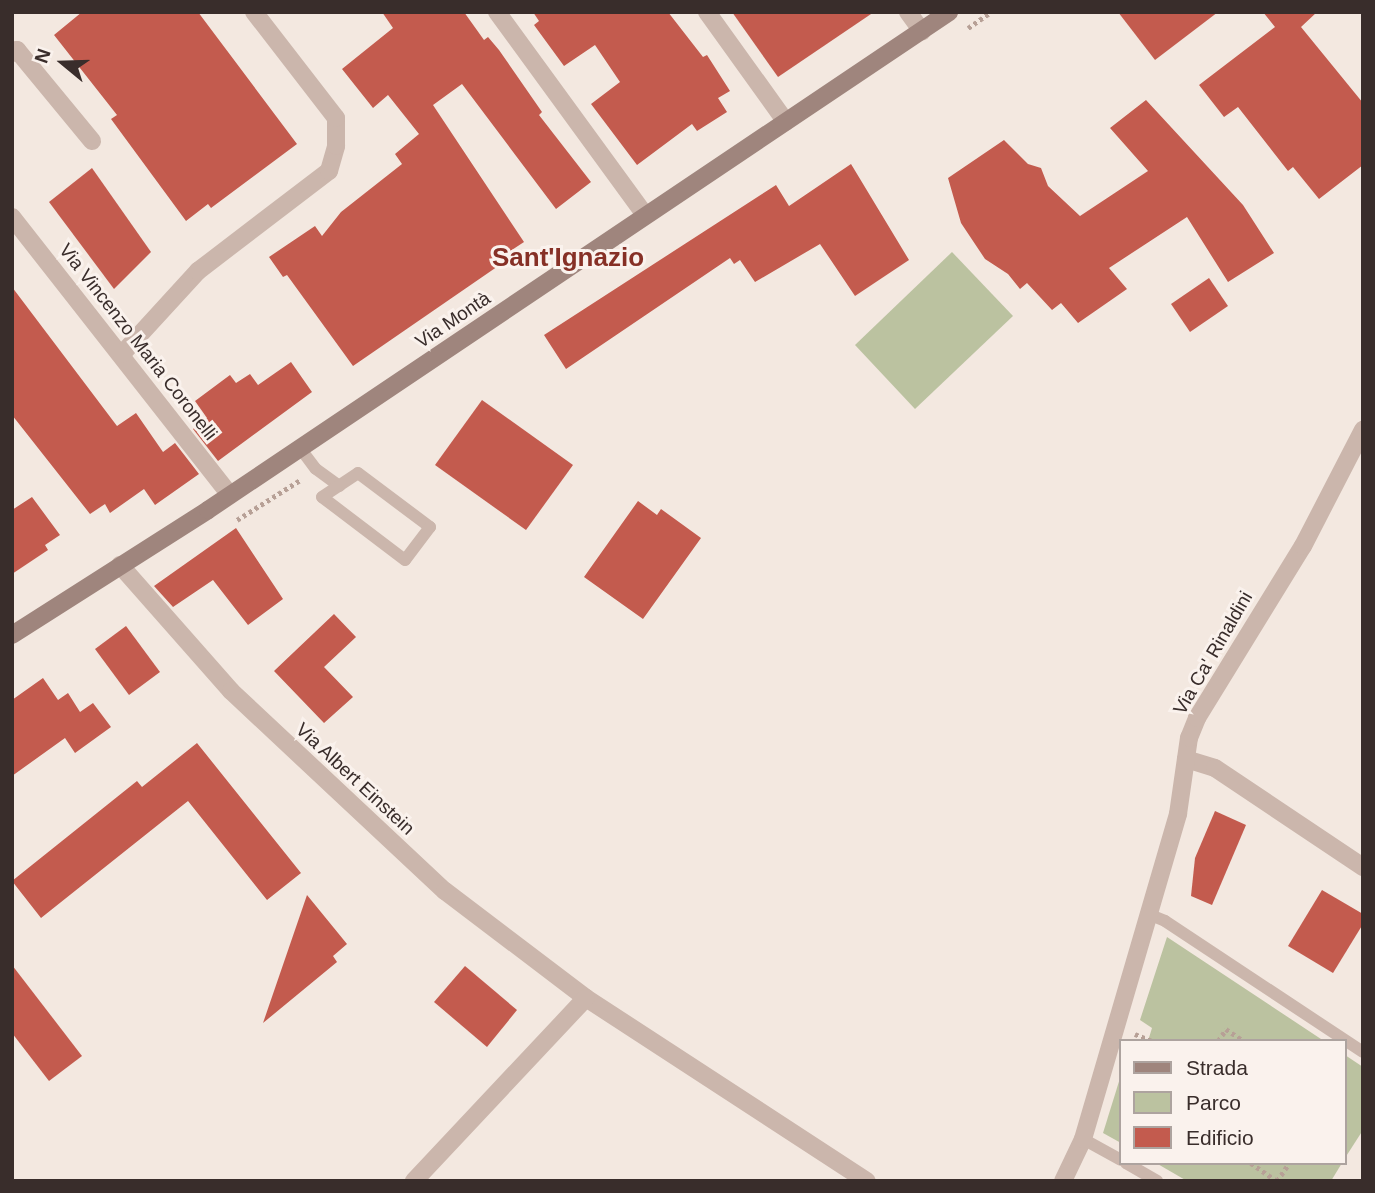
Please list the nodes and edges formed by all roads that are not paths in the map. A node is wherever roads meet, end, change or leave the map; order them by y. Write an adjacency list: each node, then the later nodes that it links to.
1 (254, 12): 12 (street)
2 (497, 12): 10 (street)
3 (706, 12): 8 (street)
4 (908, 12): 6 (street)
5 (949, 12): 6 (main road, Via Montà)
6 (922, 31): 8 (main road, Via Montà)
7 (12, 53): 9 (street)
8 (786, 122): 10 (main road, Via Montà)
9 (92, 141)
10 (645, 215): 14 (main road, Via Montà)
11 (12, 217): 12 (street, Via Vincenzo Maria Coronelli)
12 (122, 354): 16 (street, Via Vincenzo Maria Coronelli)
13 (1363, 430): 19 (street, Via Ca' Rinaldini)
14 (300, 448): 15 (lane); 16 (main road, Via Montà)
15 (339, 485): 15 (lane)
16 (230, 495): 17 (main road, Via Montà)
17 (120, 565): 18 (main road, Via Montà); 22 (street, Via Albert Einstein)
18 (12, 635)
19 (1186, 759): 20 (street); 21 (street, Via Ca' Rinaldini)
20 (1363, 867)
21 (1148, 914): 23 (lane); 26 (street, Via Ca' Rinaldini)
22 (586, 999): 29 (street); 30 (street, Via Albert Einstein)
23 (1343, 1039)
24 (1347, 1041): 25 (lane)
25 (1363, 1052)
26 (1083, 1139): 27 (lane); 31 (street, Via Ca' Rinaldini)
27 (1120, 1159)
28 (1129, 1165): 32 (lane)
29 (414, 1181)
30 (867, 1181)
31 (1063, 1181)
32 (1157, 1181)

